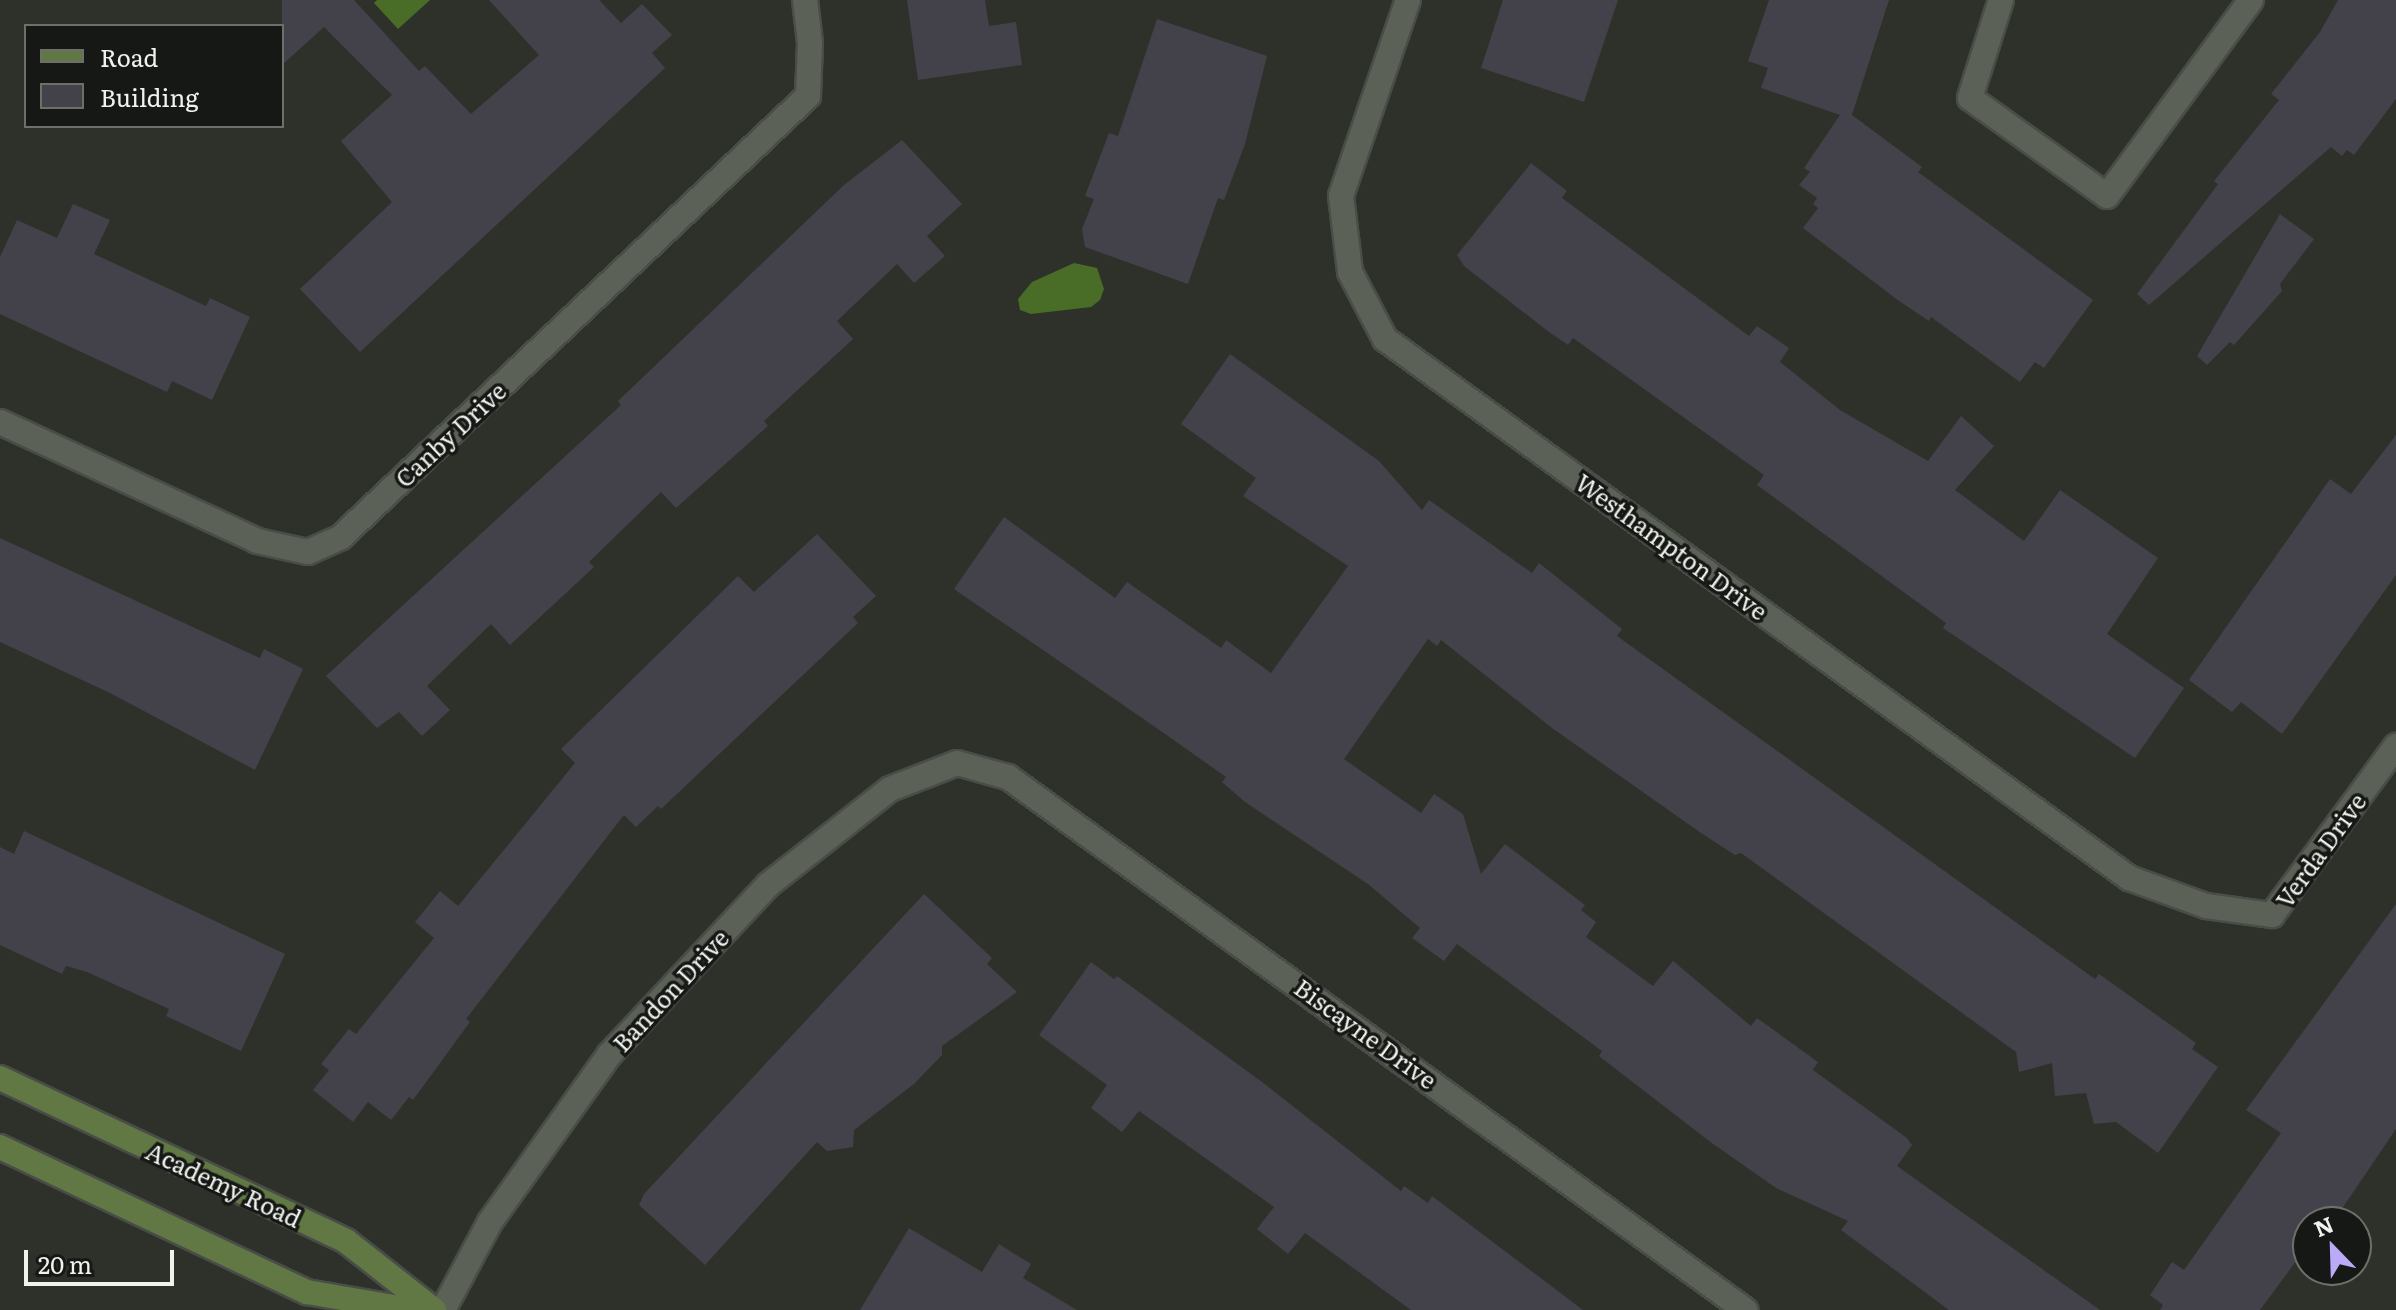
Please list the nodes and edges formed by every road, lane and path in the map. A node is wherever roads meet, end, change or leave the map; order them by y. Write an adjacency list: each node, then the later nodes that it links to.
1 (805, 0): 5 (street, Canby Drive)
2 (1408, 0): 8 (street, Westhampton Drive)
3 (2001, 0): 4 (street)
4 (2251, 0)
5 (0, 422)
6 (2396, 746): 8 (street, Verda Drive)
7 (981, 770): 13 (street, Bandon Drive); 14 (street, Biscayne Drive)
8 (2272, 915)
9 (0, 1078): 12 (main road, Academy Road)
10 (0, 1147): 11 (main road)
11 (411, 1310)
12 (434, 1310)
13 (443, 1310)
14 (1745, 1310)

